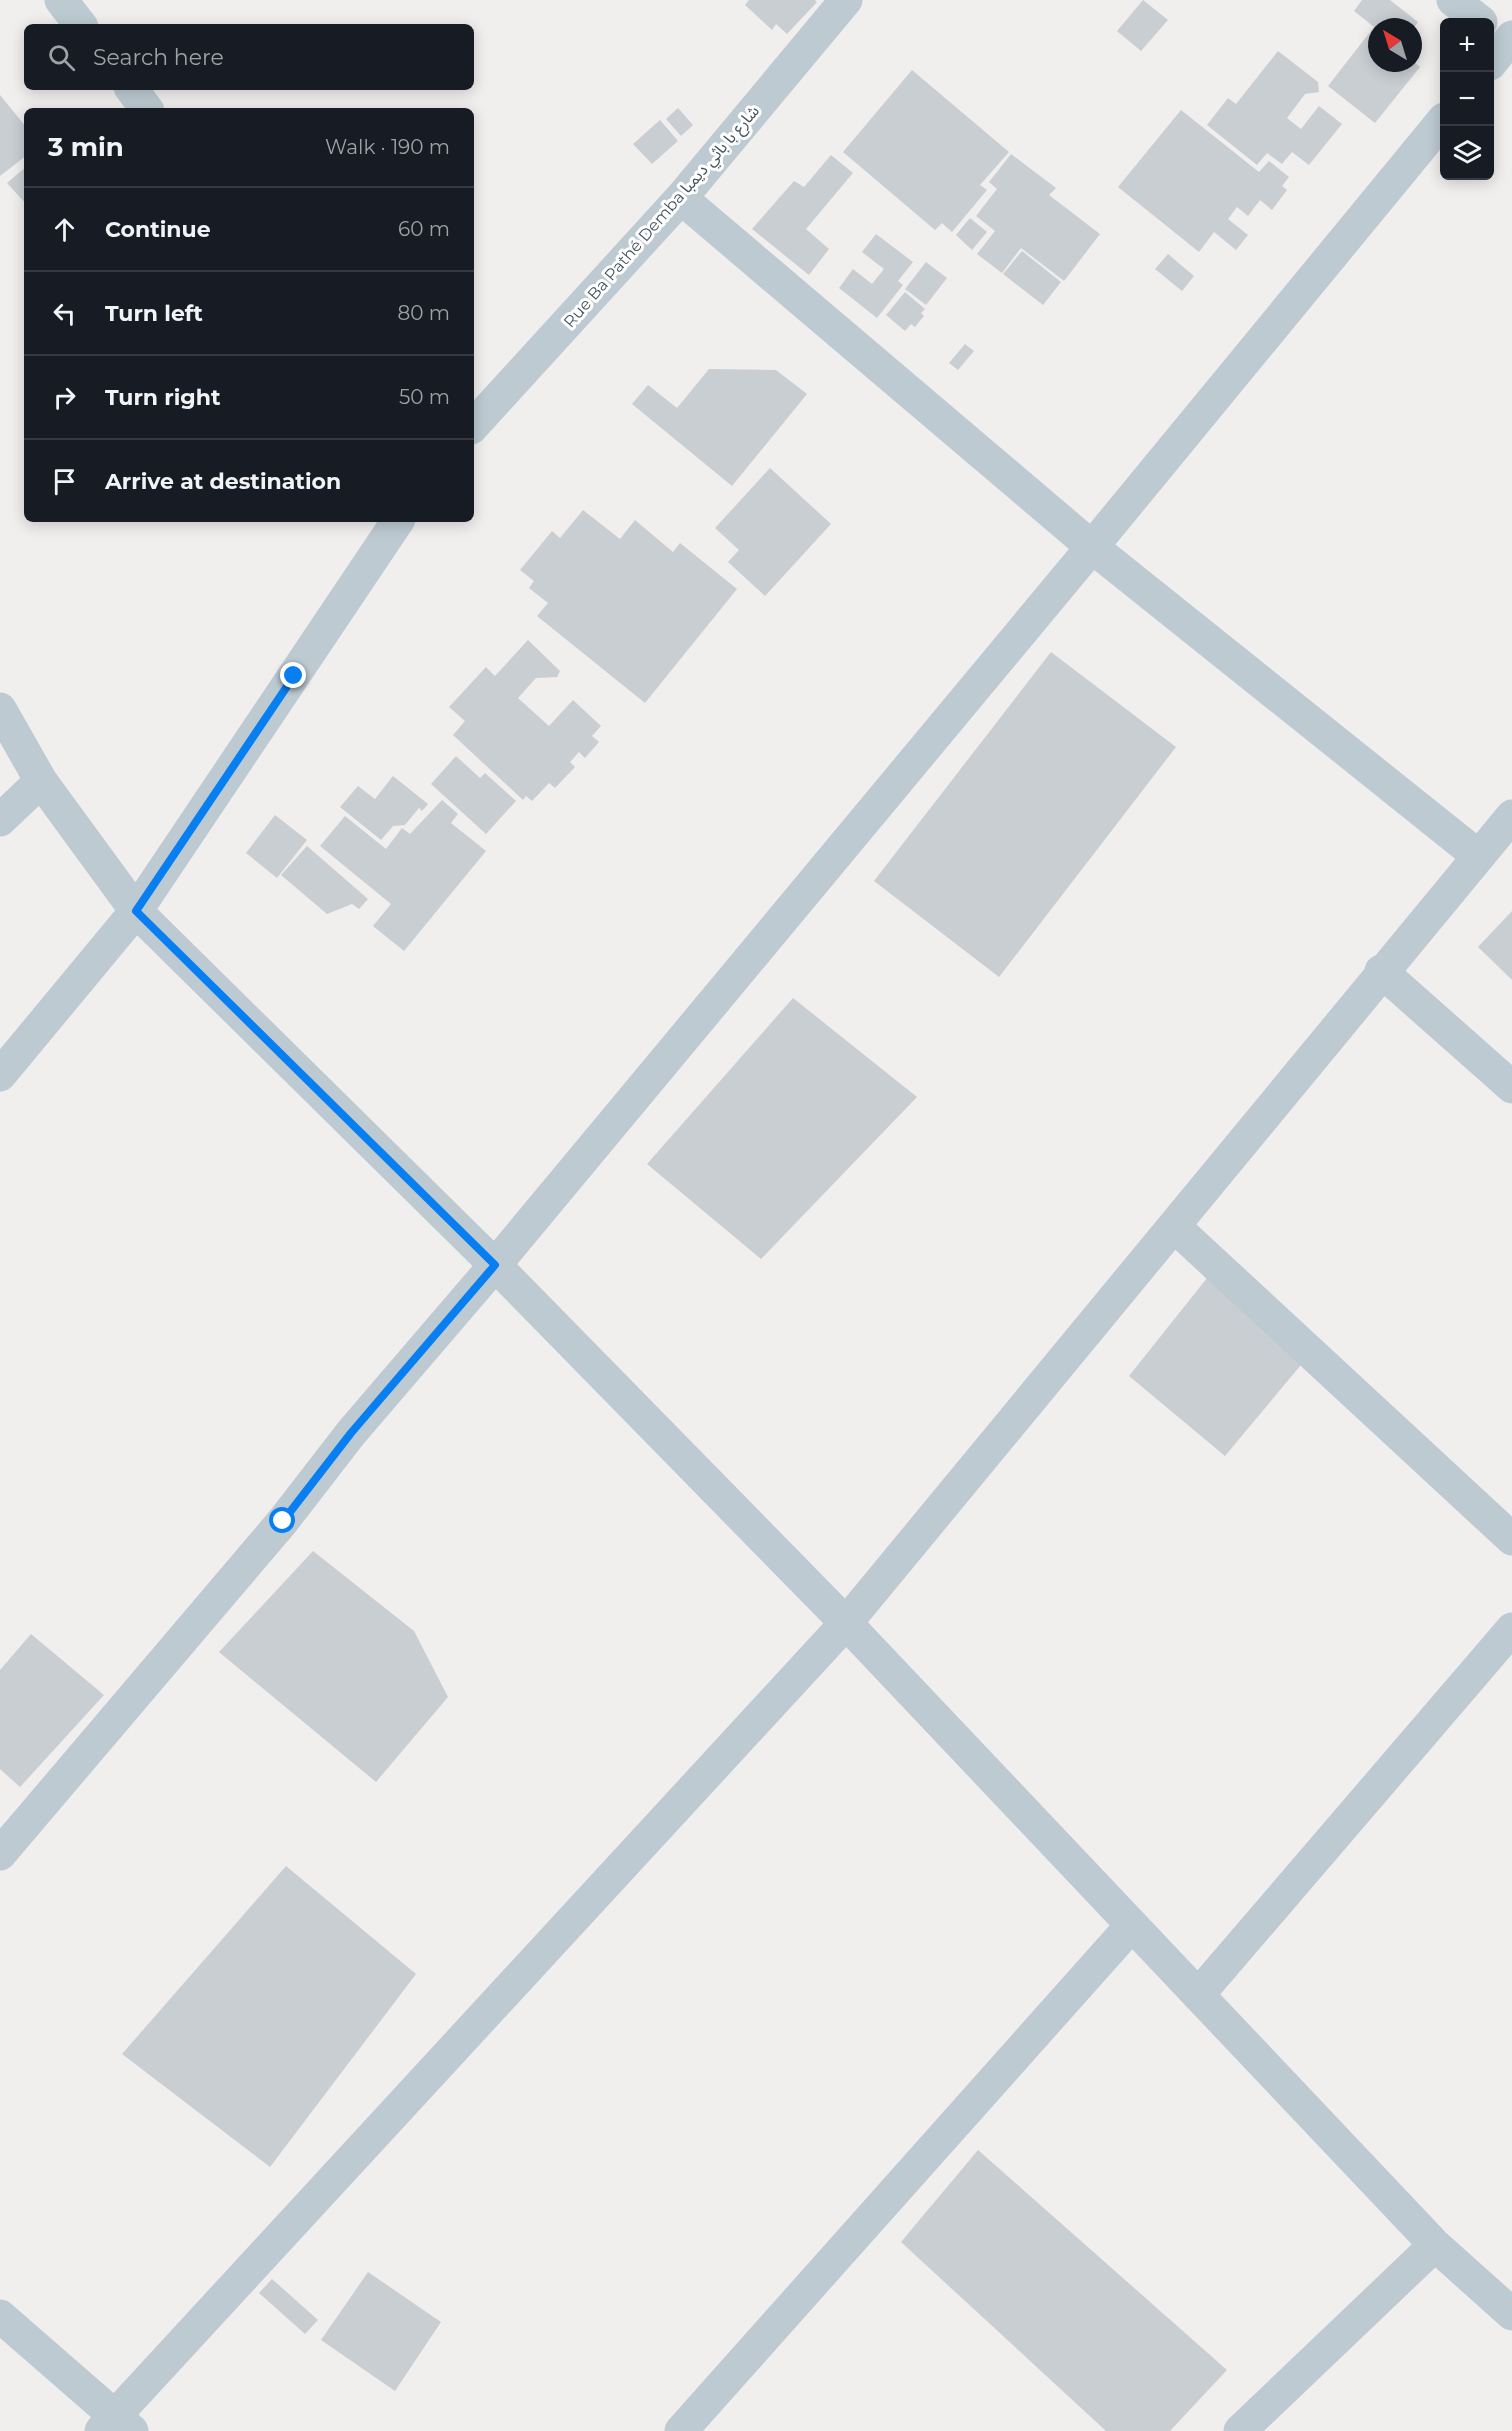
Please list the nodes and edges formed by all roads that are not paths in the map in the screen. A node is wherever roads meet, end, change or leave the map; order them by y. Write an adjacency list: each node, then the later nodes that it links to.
1 (61, 0): 5 (street)
2 (846, 0): 9 (street, Rue Ba Pathé Demba شارع با باثي ديمبا)
3 (1453, 0): 4 (street)
4 (1476, 18)
5 (80, 24)
6 (132, 90): 7 (street)
7 (146, 108)
8 (1440, 124): 12 (street)
9 (681, 198): 10 (street, Rue Ba Pathé Demba شارع با باثي ديمبا); 12 (street)
10 (474, 425)
11 (397, 522): 18 (street)
12 (1092, 547): 17 (street); 23 (street)
13 (0, 710): 14 (street)
14 (41, 781): 16 (street); 18 (street)
15 (1512, 816): 17 (street)
16 (0, 820)
17 (1477, 855): 19 (street)
18 (136, 911): 20 (street); 23 (street)
19 (1381, 971): 21 (street); 22 (street)
20 (0, 1075)
21 (1512, 1087)
22 (1175, 1227): 24 (street); 25 (street)
23 (495, 1265): 25 (street); 27 (street)
24 (1512, 1539)
25 (846, 1623): 28 (street); 33 (street)
26 (1512, 1629): 29 (street)
27 (0, 1854)
28 (1132, 1925): 29 (street); 34 (street)
29 (1198, 1995): 30 (street)
30 (1435, 2245): 31 (street); 35 (street)
31 (1512, 2314)
32 (0, 2316): 33 (street)
33 (116, 2426)
34 (681, 2431)
35 (1240, 2431)

